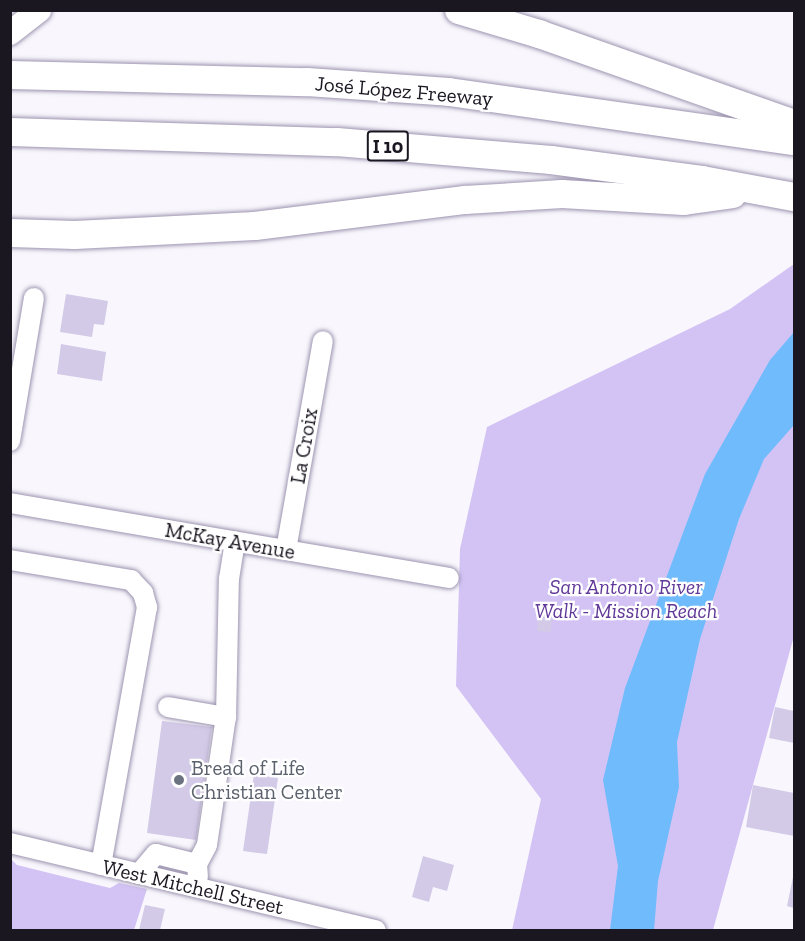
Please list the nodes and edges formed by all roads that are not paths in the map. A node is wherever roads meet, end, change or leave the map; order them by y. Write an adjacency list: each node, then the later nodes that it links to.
1 (39, 10): 3 (main road)
2 (459, 10): 5 (highway)
3 (10, 33)
4 (10, 75): 7 (highway, José López Freeway)
5 (795, 124)
6 (10, 132): 8 (highway, I 10)
7 (795, 141)
8 (762, 190): 9 (highway, I 10); 10 (highway)
9 (795, 196)
10 (10, 233)
11 (34, 298): 13 (street)
12 (323, 341): 17 (street, La Croix)
13 (17, 356): 14 (street)
14 (10, 441)
15 (10, 503): 16 (street, McKay Avenue)
16 (235, 542): 17 (street, McKay Avenue); 21 (street)
17 (286, 550): 19 (street, McKay Avenue)
18 (10, 560): 23 (street)
19 (449, 578)
20 (168, 707): 21 (street)
21 (226, 717): 24 (street)
22 (10, 843): 23 (street, West Mitchell Street)
23 (101, 864): 25 (street, West Mitchell Street)
24 (197, 864): 25 (street); 26 (street)
25 (139, 874): 26 (street, West Mitchell Street)
26 (200, 888): 27 (street, West Mitchell Street)
27 (376, 930)

